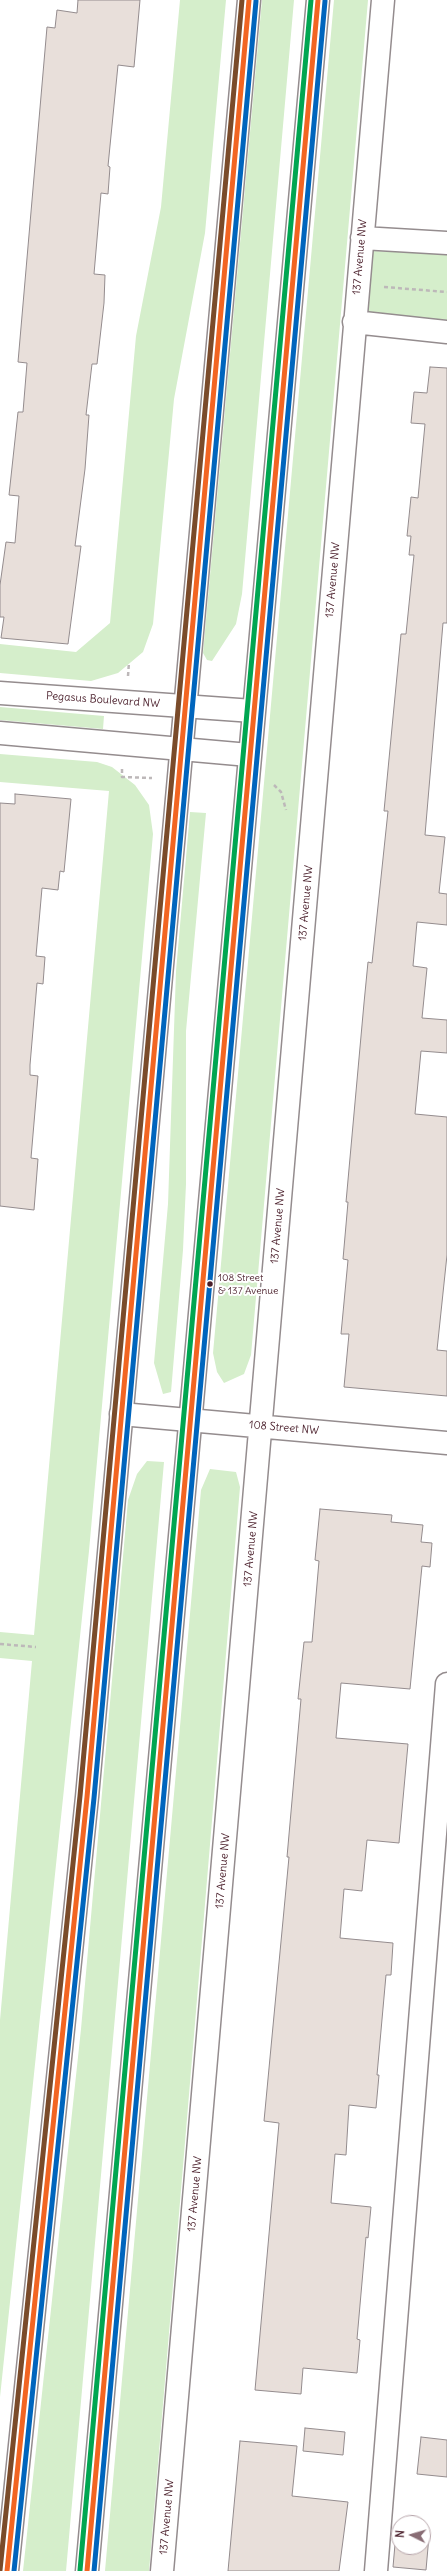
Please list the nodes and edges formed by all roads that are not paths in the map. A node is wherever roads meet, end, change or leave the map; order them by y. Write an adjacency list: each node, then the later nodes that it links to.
1 (249, 0): 9 (main road)
2 (318, 0): 10 (main road)
3 (383, 0): 4 (main road, 137 Avenue NW)
4 (362, 238): 5 (main road); 6 (main road, 137 Avenue NW)
5 (447, 243)
6 (354, 322): 7 (main road); 16 (main road, 137 Avenue NW)
7 (447, 332)
8 (0, 693): 9 (main road, Pegasus Boulevard NW)
9 (185, 706): 10 (main road, Pegasus Boulevard NW); 12 (main road)
10 (253, 711): 13 (main road)
11 (0, 733): 12 (main road)
12 (181, 750): 13 (main road); 14 (main road)
13 (249, 755): 15 (main road)
14 (121, 1414): 15 (main road, 108 Street NW); 19 (main road)
15 (190, 1420): 16 (main road, 108 Street NW); 20 (main road)
16 (261, 1426): 17 (main road, 108 Street NW); 21 (main road, 137 Avenue NW)
17 (447, 1443)
18 (447, 1684): 22 (main road)
19 (7, 2571)
20 (87, 2571)
21 (162, 2571)
22 (376, 2571)

